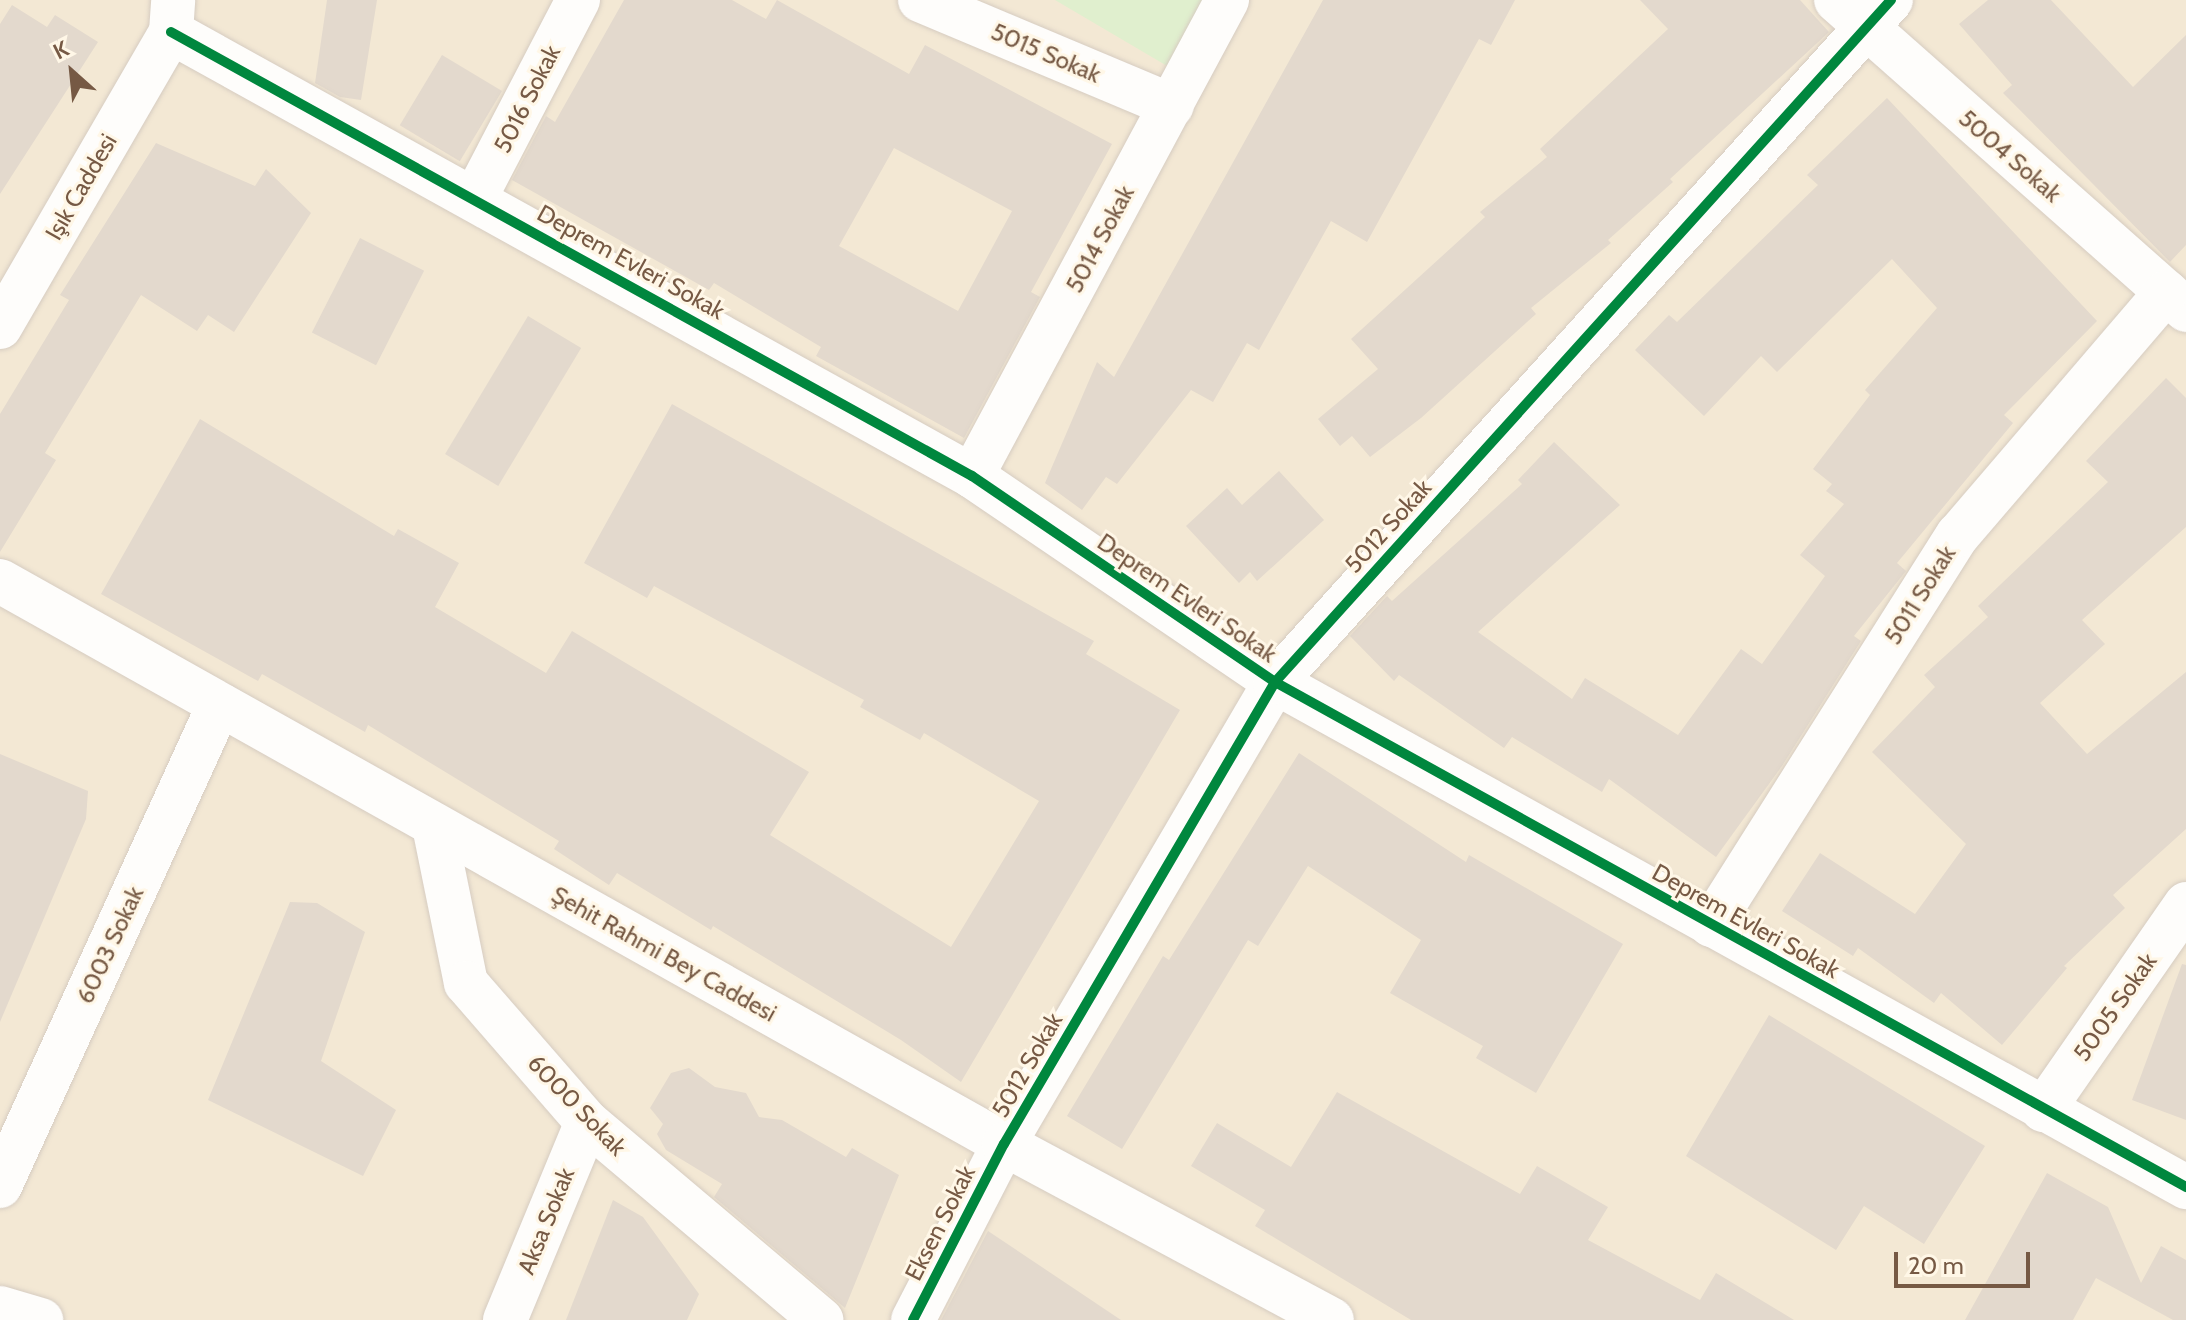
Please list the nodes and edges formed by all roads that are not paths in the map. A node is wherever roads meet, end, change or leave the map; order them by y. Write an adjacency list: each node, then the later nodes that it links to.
1 (578, 0): 7 (street, 5016 Sokak)
2 (920, 0): 6 (street, 5015 Sokak)
3 (1227, 0): 6 (street, 5014 Sokak)
4 (1864, 9): 8 (street, 5004 Sokak); 12 (street, 5012 Sokak)
5 (172, 16): 7 (street, Deprem Evleri Sokak); 9 (street, Işık Caddesi)
6 (1172, 106): 10 (street, 5014 Sokak)
7 (475, 198): 10 (street, Deprem Evleri Sokak)
8 (2176, 301): 16 (street, 5011 Sokak)
9 (0, 327)
10 (972, 476): 12 (street, Deprem Evleri Sokak)
11 (0, 581): 13 (street, Şehit Rahmi Bey Caddesi)
12 (1275, 682): 16 (street, Deprem Evleri Sokak); 19 (street, 5012 Sokak)
13 (219, 705): 14 (street, Şehit Rahmi Bey Caddesi); 20 (street, 6003 Sokak)
14 (434, 826): 18 (street, 6000 Sokak); 19 (street, Şehit Rahmi Bey Caddesi)
15 (2186, 904): 17 (street, 5005 Sokak)
16 (1711, 925): 17 (street, Deprem Evleri Sokak)
17 (2043, 1110): 21 (street, Deprem Evleri Sokak)
18 (587, 1122): 24 (street, Aksa Sokak); 25 (street, 6000 Sokak)
19 (1004, 1144): 26 (street, Eksen Sokak); 27 (street, Şehit Rahmi Bey Caddesi)
20 (0, 1186)
21 (2186, 1187)
22 (0, 1308): 23 (street)
23 (41, 1320)
24 (505, 1320)
25 (821, 1320)
26 (913, 1320)
27 (1332, 1320)

